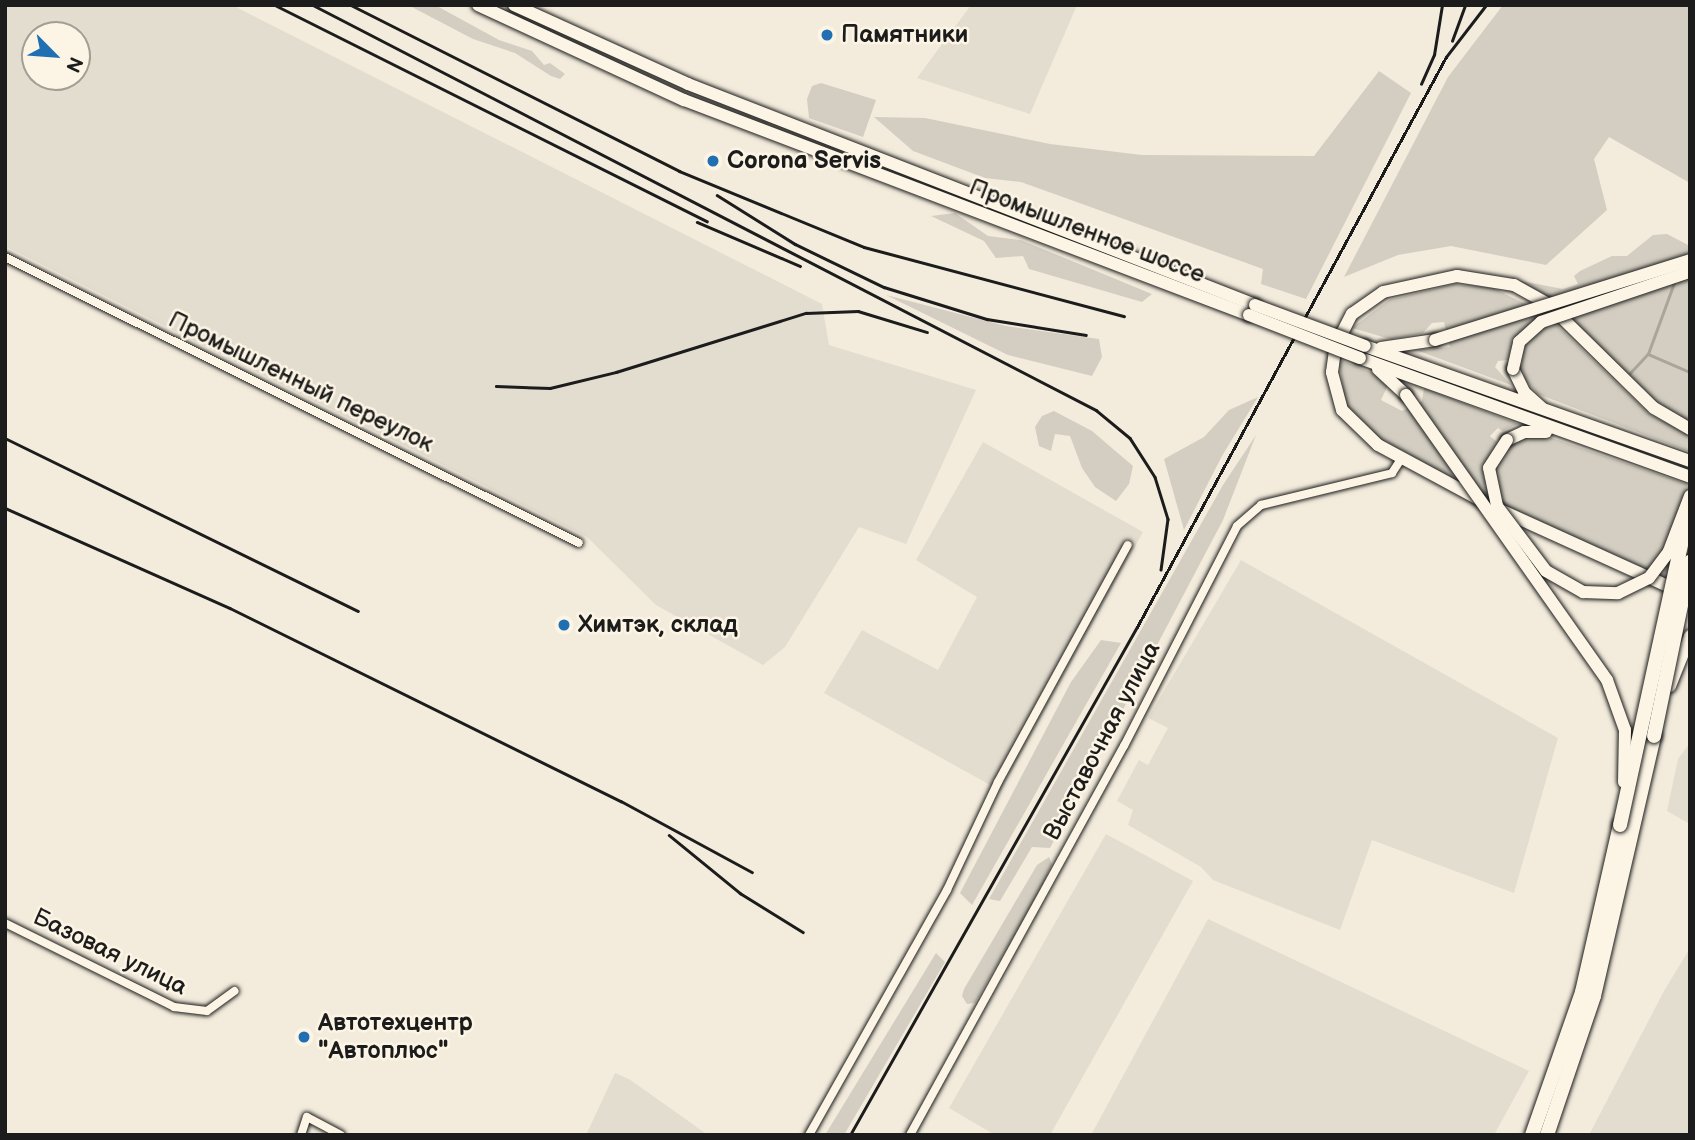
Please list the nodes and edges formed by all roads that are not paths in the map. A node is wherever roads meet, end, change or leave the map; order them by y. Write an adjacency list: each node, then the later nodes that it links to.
1 (478, 5): 4 (main road, Промышленное шоссе)
2 (514, 5): 3 (main road, Промышленное шоссе)
3 (792, 124): 4 (main road); 8 (main road, Промышленное шоссе)
4 (786, 139): 8 (main road, Промышленное шоссе)
5 (5, 257): 18 (street, Промышленный переулок)
6 (1690, 260): 9 (main road, bridge)
7 (1690, 272): 10 (main road, bridge)
8 (1252, 310): 9 (main road, Промышленное шоссе, bridge)
9 (1363, 352): 10 (main road, Промышленное шоссе); 12 (main road, Промышленное шоссе); 24 (main road, bridge)
10 (1554, 416): 14 (main road, Промышленное шоссе)
11 (1690, 429): 13 (main road)
12 (1574, 438): 15 (main road, Промышленное шоссе); 16 (main road, bridge)
13 (1402, 459): 21 (main road); 30 (street, Выставочная улица)
14 (1690, 461)
15 (1690, 477)
16 (1690, 496)
17 (1690, 503): 24 (highway, bridge)
18 (579, 543)
19 (1128, 545): 29 (street)
20 (1690, 562): 23 (highway, bridge)
21 (1690, 591)
22 (1690, 636): 23 (main road, bridge)
23 (1654, 736): 32 (highway)
24 (1620, 825): 31 (highway)
25 (5, 923): 26 (street, Базовая улица)
26 (235, 991)
27 (301, 1135): 28 (street)
28 (341, 1135)
29 (809, 1135)
30 (910, 1135)
31 (1532, 1135)
32 (1547, 1135)

